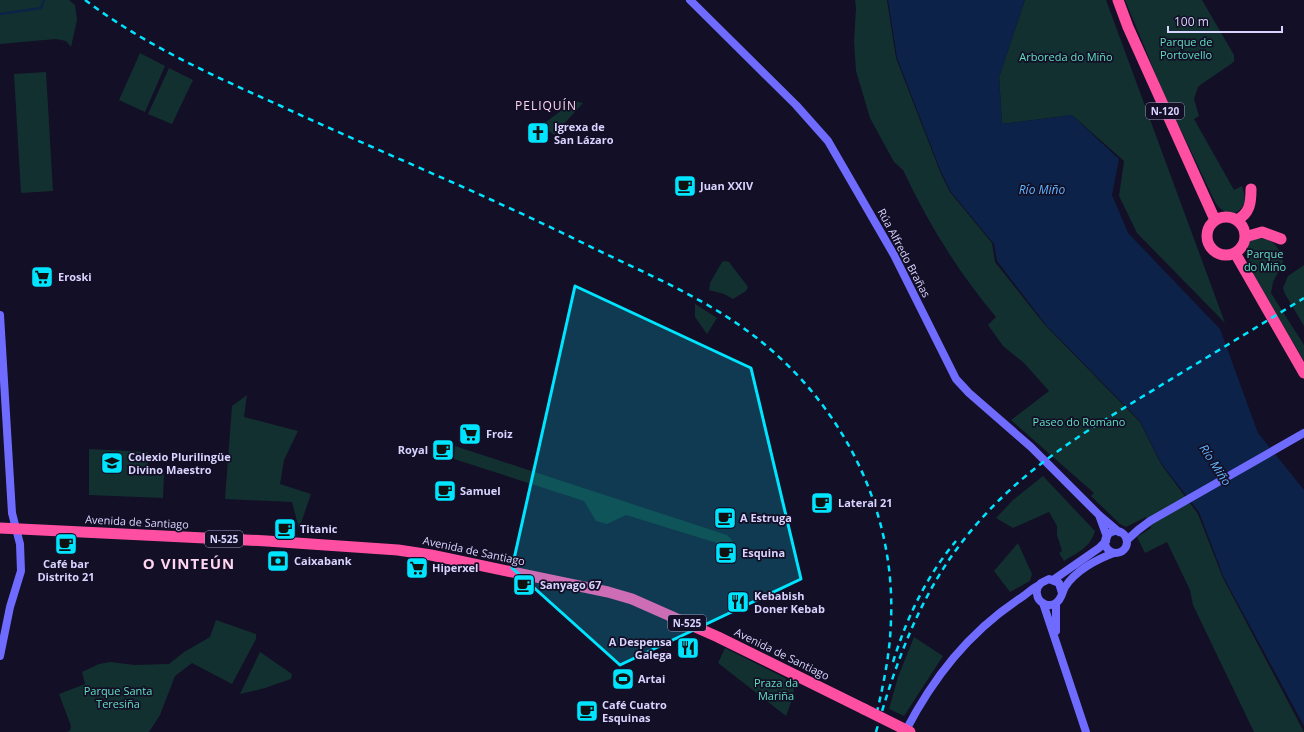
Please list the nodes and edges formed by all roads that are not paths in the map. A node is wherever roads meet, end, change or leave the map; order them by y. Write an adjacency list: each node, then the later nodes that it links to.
1 (690, 0): 12 (street, Rúa Alfredo Brañas)
2 (1118, 0): 4 (highway, N-120)
3 (1251, 189): 5 (highway)
4 (1215, 220): 5 (highway); 8 (highway)
5 (1237, 220): 6 (highway)
6 (1246, 237): 7 (highway); 8 (highway)
7 (1281, 239)
8 (1235, 254): 10 (highway)
9 (0, 315): 14 (street)
10 (1304, 373)
11 (1304, 433): 15 (street)
12 (1099, 515): 15 (street, Rúa Alfredo Brañas); 16 (street, Rúa Alfredo Brañas)
13 (0, 528): 14 (highway, Avenida de Santiago / N-525)
14 (16, 529): 25 (street); 27 (highway, Avenida de Santiago / N-525, bridge)
15 (1123, 536): 16 (street); 17 (street)
16 (1106, 539): 17 (street); 18 (street)
17 (1114, 553): 20 (street)
18 (1053, 580): 19 (street); 20 (street)
19 (1039, 585): 21 (street); 22 (street)
20 (1062, 593): 23 (street)
21 (1020, 598): 22 (street); 26 (street)
22 (1040, 600): 23 (street); 24 (street)
23 (1056, 603): 24 (street)
24 (1057, 643): 28 (street)
25 (0, 656)
26 (905, 732)
27 (910, 732)
28 (1086, 732)

